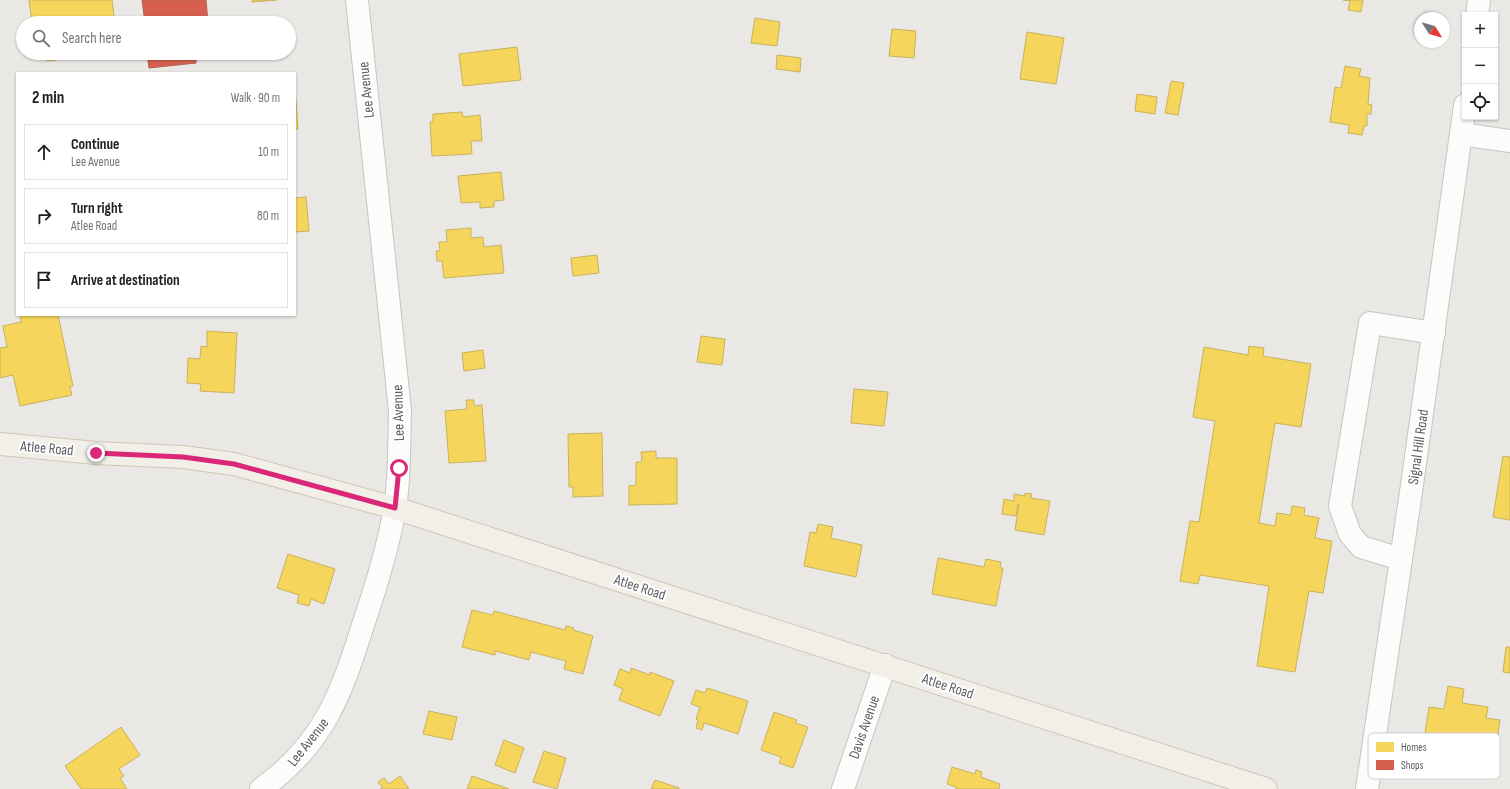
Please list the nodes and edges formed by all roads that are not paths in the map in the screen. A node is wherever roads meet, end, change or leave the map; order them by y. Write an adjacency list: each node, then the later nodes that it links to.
1 (357, 0): 9 (street, Lee Avenue)
2 (1480, 0): 3 (street)
3 (1478, 12)
4 (1463, 120): 5 (street, Signal Hill Road)
5 (1461, 134): 6 (street); 7 (street, Signal Hill Road)
6 (1510, 140)
7 (1434, 333): 10 (street, Signal Hill Road); 10 (street)
8 (0, 444): 9 (main road, Atlee Road)
9 (395, 508): 11 (main road, Atlee Road); 14 (street, Lee Avenue)
10 (1401, 559): 12 (street, Signal Hill Road)
11 (885, 665): 15 (street, Davis Avenue); 16 (main road, Atlee Road)
12 (1375, 733)
13 (1368, 779): 17 (street, Signal Hill Road)
14 (261, 789)
15 (843, 789)
16 (1266, 789)
17 (1367, 789)

